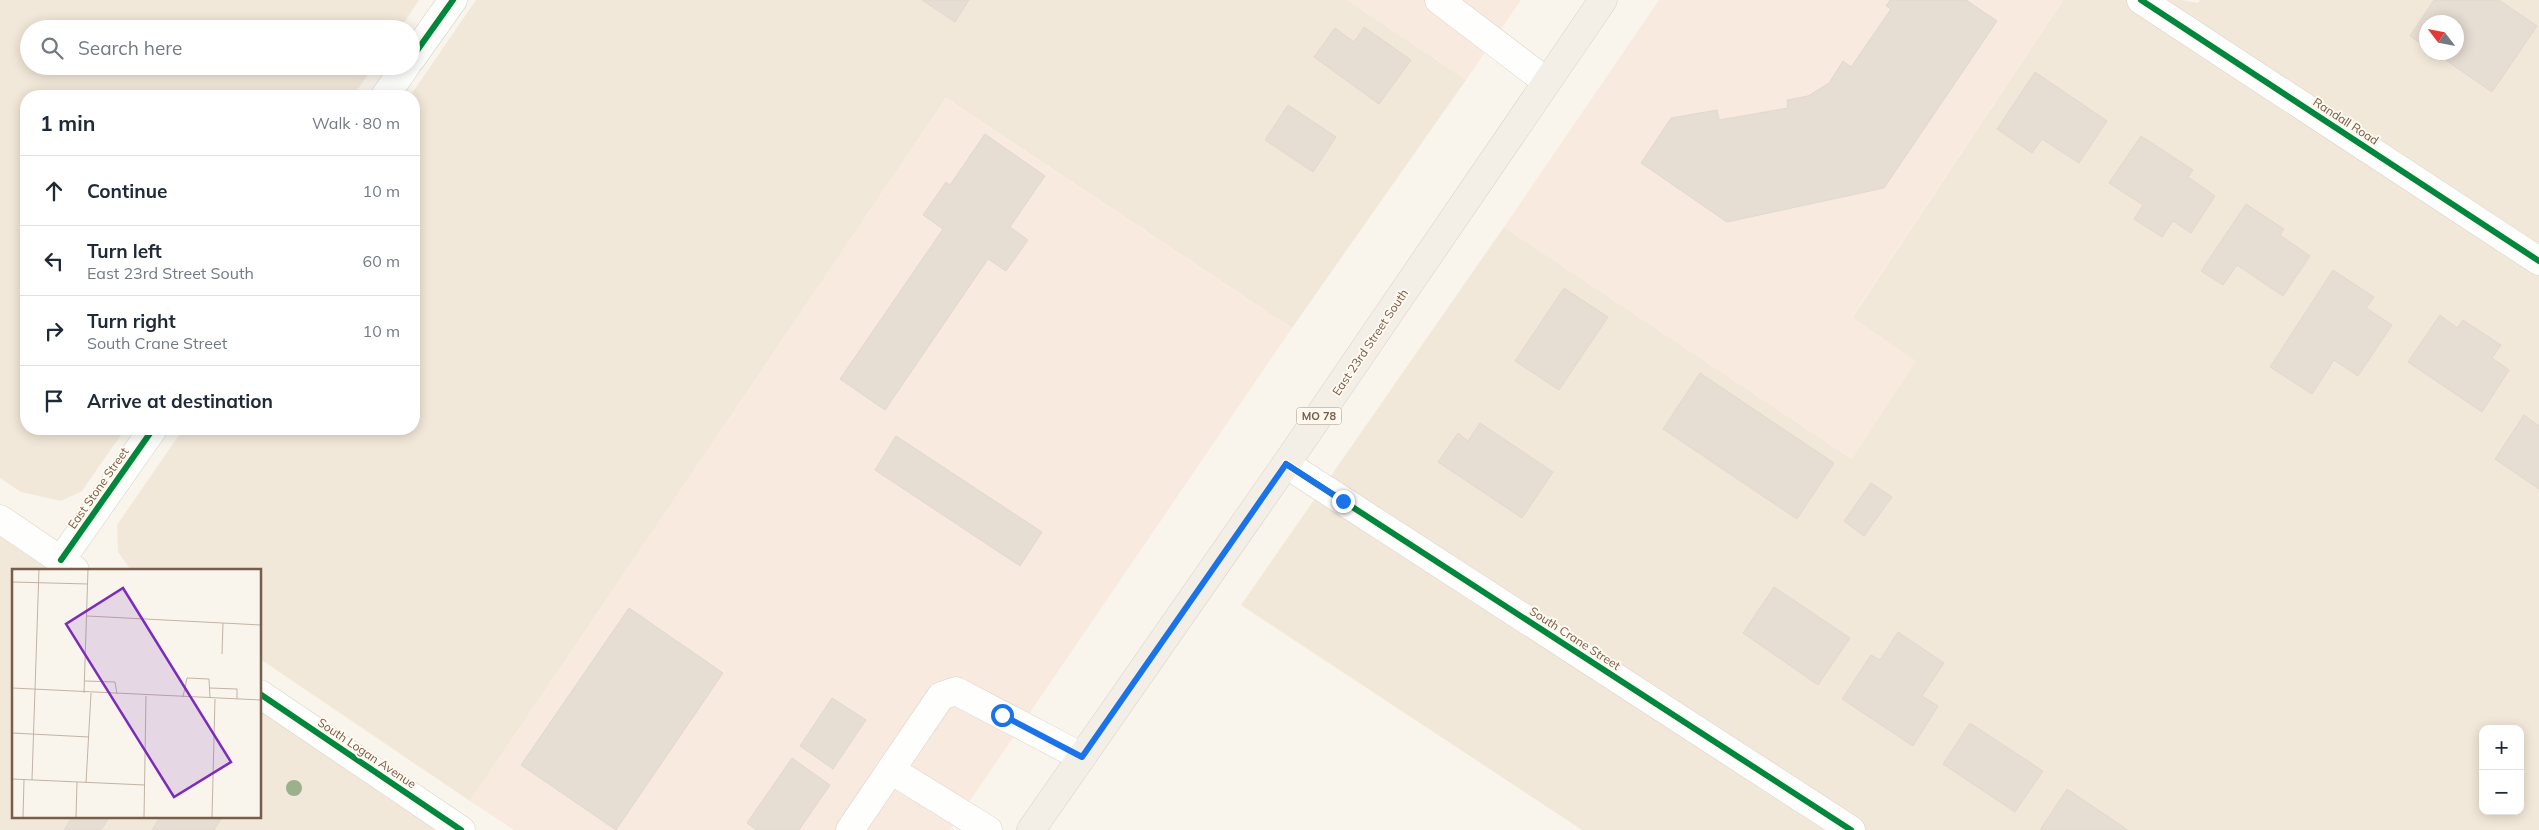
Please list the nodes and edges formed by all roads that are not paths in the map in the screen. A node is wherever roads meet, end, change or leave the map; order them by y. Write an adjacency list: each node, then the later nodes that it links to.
1 (453, 0): 5 (street)
2 (1439, 0): 7 (street)
3 (1603, 0): 7 (main road, East 23rd Street South / MO 78)
4 (2140, 0): 9 (street, Randall Road)
5 (420, 46)
6 (400, 75): 8 (street)
7 (1547, 82): 11 (main road, East 23rd Street South / MO 78)
8 (389, 90)
9 (2539, 261)
10 (149, 435): 13 (street, East Stone Street)
11 (1286, 464): 15 (main road, East 23rd Street South / MO 78); 21 (street, South Crane Street)
12 (0, 519): 13 (street)
13 (68, 565)
14 (261, 695): 17 (street, South Logan Avenue)
15 (1082, 757): 16 (street); 20 (main road, East 23rd Street South / MO 78)
16 (891, 770): 18 (street); 19 (street)
17 (461, 830)
18 (850, 830)
19 (988, 830)
20 (1030, 830)
21 (1851, 830)

